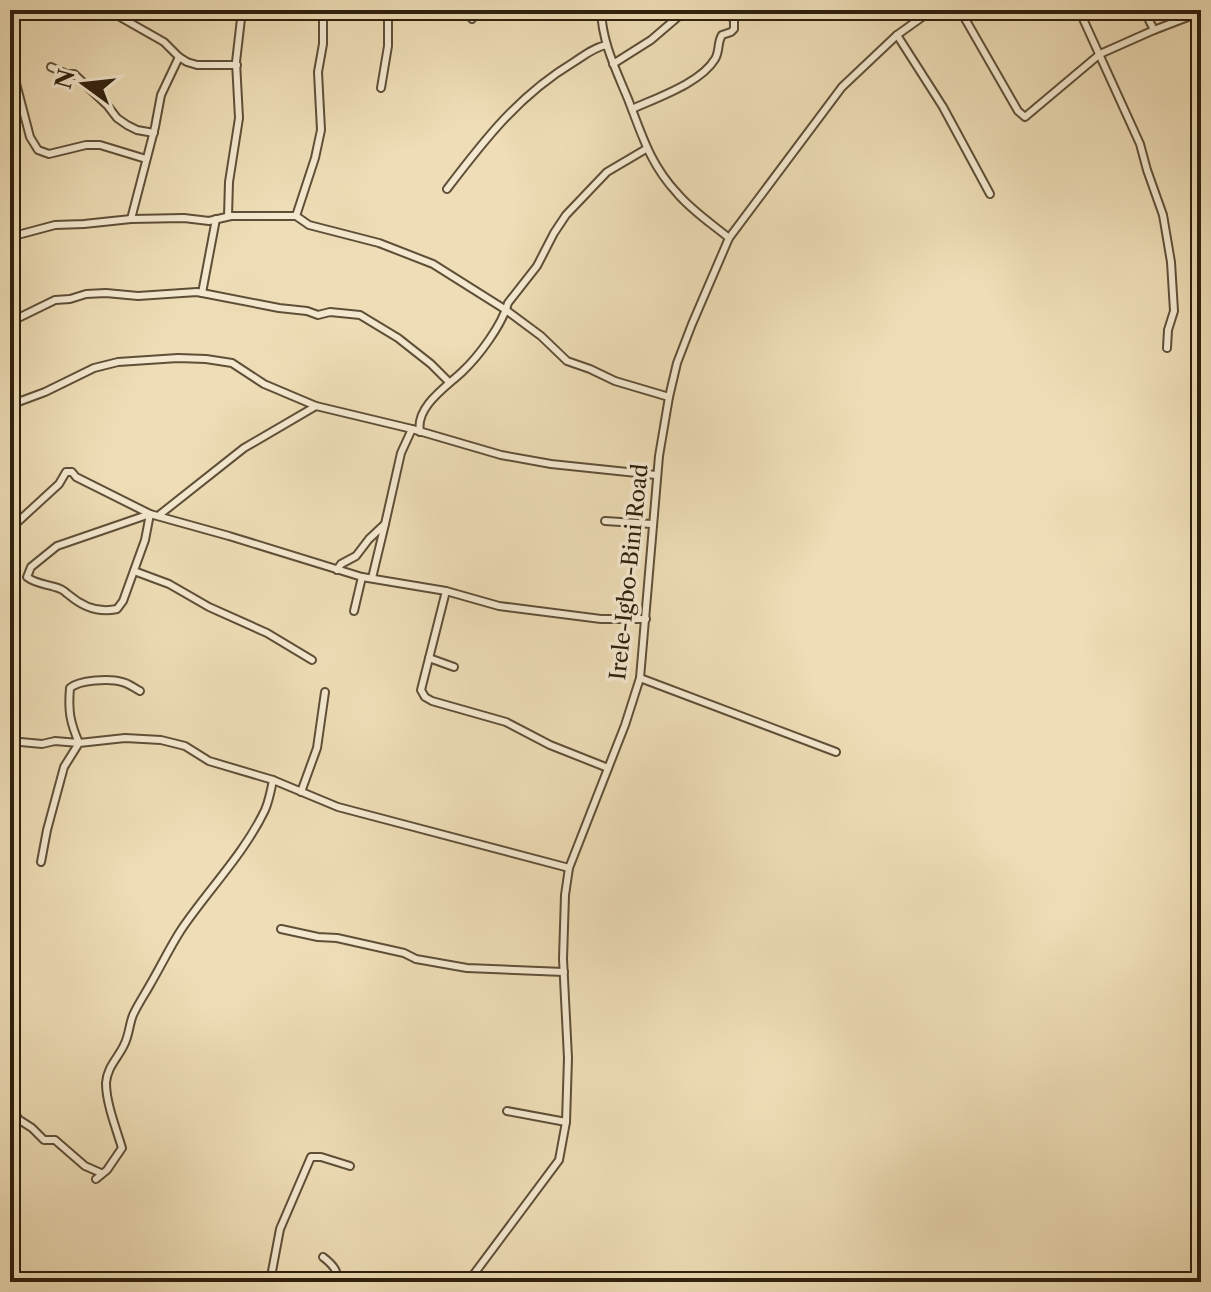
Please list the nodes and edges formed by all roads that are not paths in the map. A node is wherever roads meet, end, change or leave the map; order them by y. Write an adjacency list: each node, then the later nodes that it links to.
1 (86, 10): 20 (street)
2 (242, 10): 22 (street)
3 (323, 10): 33 (street)
4 (388, 10): 25 (street)
5 (475, 10): 14 (street)
6 (601, 10): 18 (street)
7 (686, 10): 21 (street)
8 (717, 10): 26 (street)
9 (932, 10): 17 (street, Irele-Igbo-Bini Road)
10 (960, 10): 19 (street)
11 (1079, 10): 19 (street)
12 (1144, 10): 15 (street)
13 (1196, 12): 15 (street); 16 (street)
14 (472, 19)
15 (1154, 30): 19 (street)
16 (1201, 33)
17 (897, 35): 31 (street); 37 (street, Irele-Igbo-Bini Road)
18 (606, 45): 21 (street); 30 (street)
19 (1100, 54): 41 (street)
20 (179, 57): 22 (street); 27 (street)
21 (613, 64): 26 (street)
22 (237, 65): 32 (street)
23 (51, 67): 27 (street)
24 (12, 68): 29 (street)
25 (381, 88)
26 (632, 109): 28 (street)
27 (154, 133): 29 (street)
28 (646, 149): 37 (street); 39 (street)
29 (146, 159): 34 (street)
30 (447, 189)
31 (990, 194)
32 (228, 216): 33 (street); 35 (street)
33 (296, 216): 39 (street)
34 (131, 219): 35 (street); 36 (street)
35 (216, 219): 38 (street)
36 (10, 237)
37 (729, 238): 45 (street, Irele-Igbo-Bini Road)
38 (202, 293): 40 (street); 43 (street)
39 (506, 310): 43 (street); 45 (street)
40 (10, 322)
41 (1167, 348)
42 (1201, 380): 44 (street)
43 (449, 382): 48 (street)
44 (1201, 390)
45 (669, 397): 49 (street, Irele-Igbo-Bini Road)
46 (10, 405): 47 (street)
47 (316, 406): 48 (street); 51 (street)
48 (416, 430): 49 (street); 53 (street)
49 (656, 475): 54 (street, Irele-Igbo-Bini Road)
50 (150, 514): 51 (street); 55 (street); 57 (street); 57 (street)
51 (158, 516): 56 (street)
52 (605, 521): 54 (street)
53 (385, 524): 56 (street); 59 (street)
54 (652, 524): 62 (street, Irele-Igbo-Bini Road)
55 (10, 529)
56 (337, 570): 58 (street)
57 (134, 571): 64 (street)
58 (362, 577): 59 (street); 61 (street)
59 (372, 578): 60 (street)
60 (446, 591): 62 (street); 63 (street)
61 (354, 611)
62 (646, 619): 66 (street, Irele-Igbo-Bini Road)
63 (429, 658): 65 (street); 72 (street)
64 (312, 660)
65 (454, 667)
66 (640, 678): 71 (street); 72 (street, Irele-Igbo-Bini Road)
67 (140, 691): 70 (street)
68 (325, 692): 74 (street)
69 (10, 741): 70 (street)
70 (79, 743): 73 (street); 75 (street)
71 (836, 752)
72 (608, 768): 76 (street, Irele-Igbo-Bini Road)
73 (273, 780): 74 (street); 81 (street)
74 (301, 792): 76 (street)
75 (41, 862)
76 (569, 868): 78 (street, Irele-Igbo-Bini Road)
77 (281, 929): 78 (street)
78 (564, 972): 82 (street, Irele-Igbo-Bini Road)
79 (10, 1102): 81 (street)
80 (507, 1111): 82 (street)
81 (18, 1119): 83 (street)
82 (566, 1122): 88 (street, Irele-Igbo-Bini Road)
83 (10, 1123)
84 (350, 1166): 86 (street)
85 (323, 1257): 87 (street)
86 (270, 1282)
87 (338, 1282)
88 (468, 1282)

